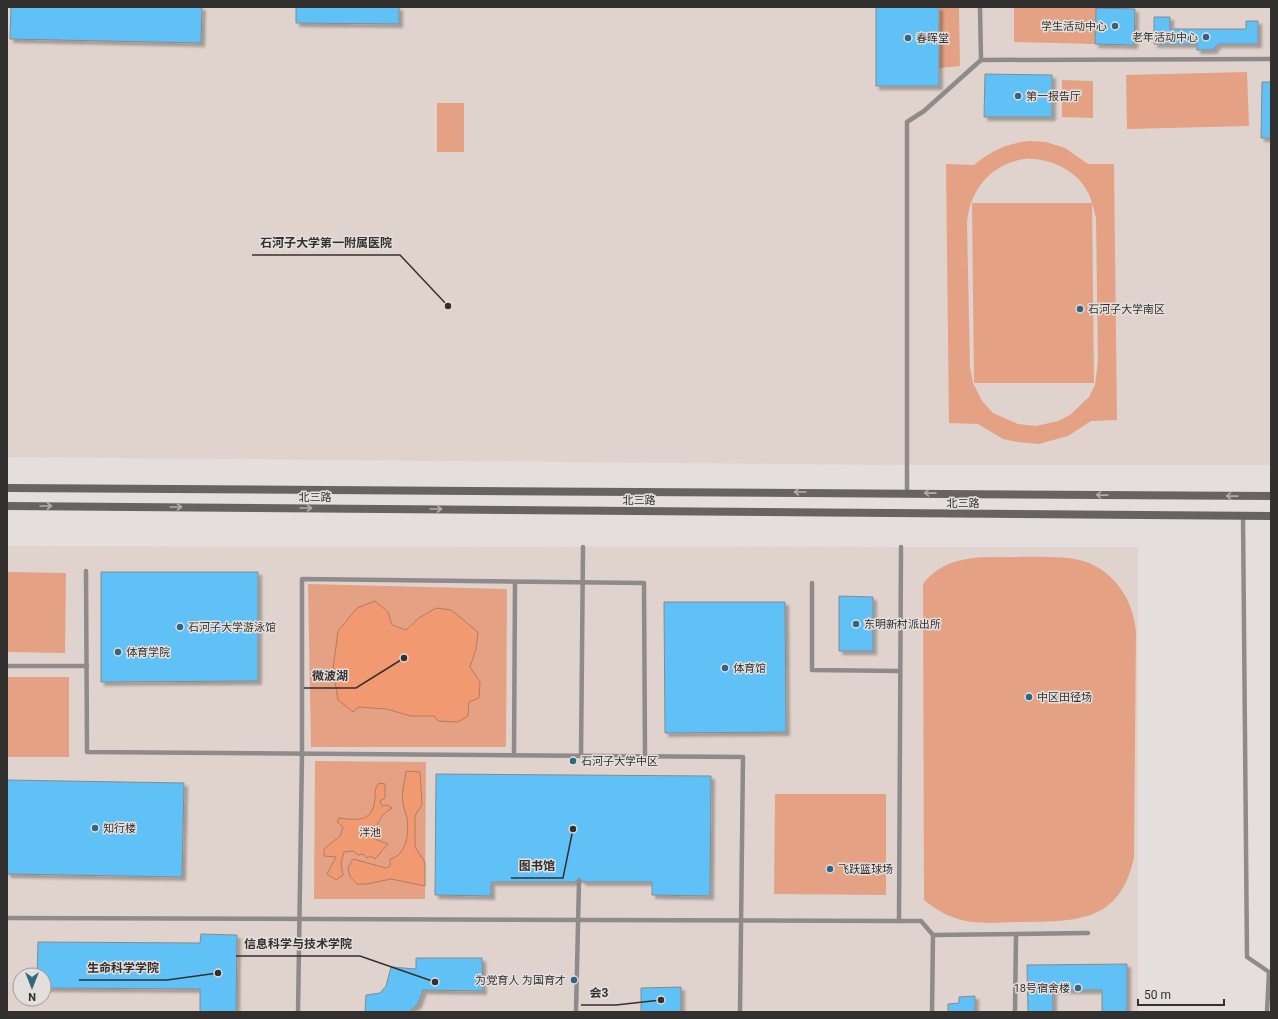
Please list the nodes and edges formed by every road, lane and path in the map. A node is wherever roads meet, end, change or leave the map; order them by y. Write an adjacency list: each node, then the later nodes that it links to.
1 (980, 7): 3 (lane)
2 (1271, 59): 3 (lane)
3 (981, 60): 5 (lane)
4 (7, 488): 5 (main road, 北三路, one-way to 4)
5 (907, 493): 6 (main road, 北三路, one-way to 5)
6 (1271, 496)
7 (7, 506): 8 (main road, 北三路, one-way to 8)
8 (1243, 516): 9 (main road, 北三路); 37 (lane)
9 (1271, 516)
10 (583, 547): 14 (lane)
11 (900, 547): 18 (lane)
12 (86, 571): 17 (lane)
13 (515, 582): 14 (lane); 19 (lane); 20 (lane)
14 (583, 582): 21 (lane); 22 (lane)
15 (812, 583): 18 (lane)
16 (7, 666): 17 (lane)
17 (87, 666): 19 (lane)
18 (900, 671): 28 (lane)
19 (302, 754): 20 (lane); 25 (lane)
20 (514, 755): 21 (lane)
21 (581, 756): 22 (lane)
22 (645, 756): 27 (lane)
23 (579, 882): 26 (lane)
24 (7, 918): 25 (lane)
25 (298, 918): 26 (lane); 33 (lane)
26 (578, 920): 27 (lane); 32 (lane)
27 (741, 921): 28 (lane); 34 (lane)
28 (899, 921): 30 (lane)
29 (1088, 933): 31 (lane)
30 (933, 935): 31 (lane); 35 (lane)
31 (1016, 935): 36 (lane)
32 (576, 1011)
33 (298, 1012)
34 (740, 1012)
35 (932, 1012)
36 (1016, 1012)
37 (1267, 1012)

